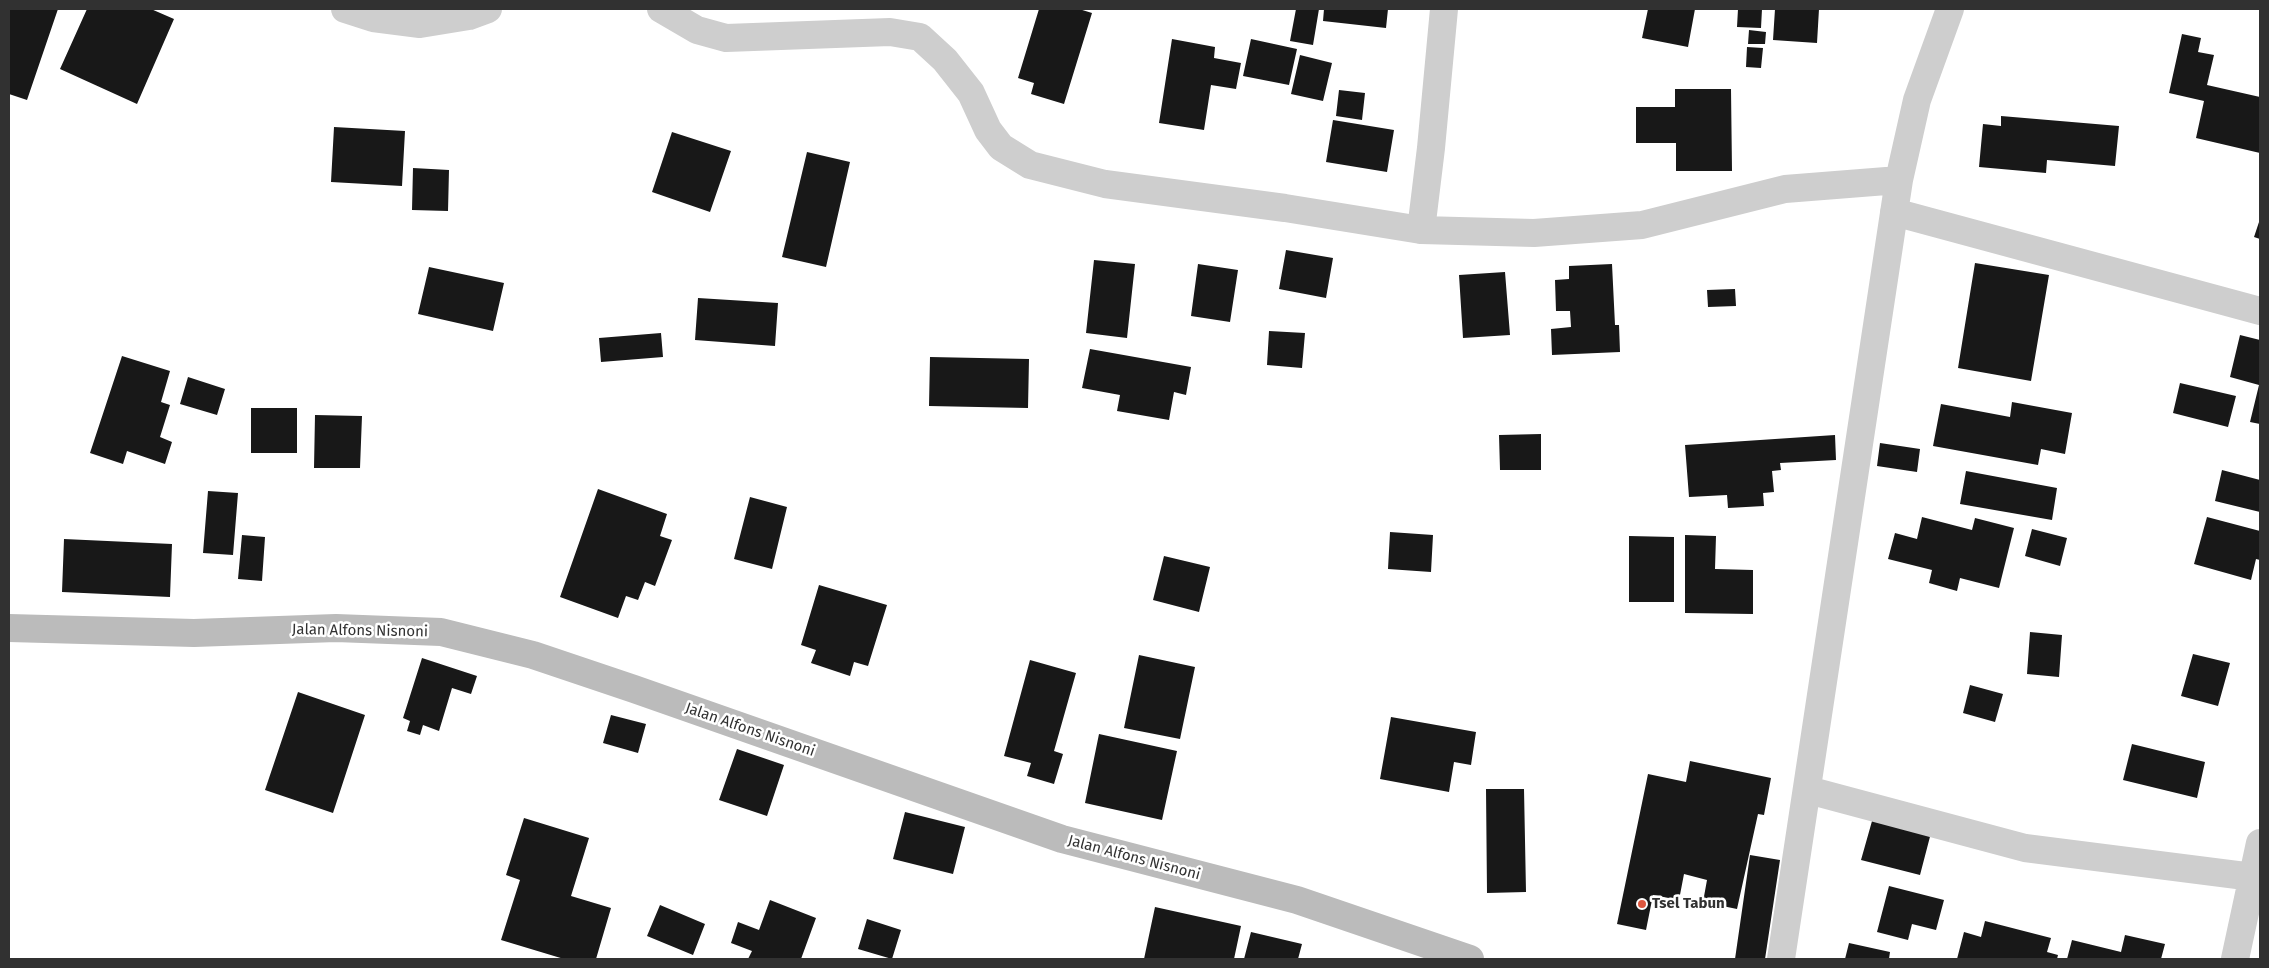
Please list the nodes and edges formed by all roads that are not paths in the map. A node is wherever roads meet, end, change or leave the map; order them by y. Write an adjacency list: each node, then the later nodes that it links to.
1 (345, 9): 2 (street)
2 (488, 9)
3 (661, 9): 8 (street)
4 (1444, 9): 8 (street)
5 (1950, 9): 6 (street)
6 (1899, 180): 7 (street); 8 (street)
7 (1894, 212): 9 (street); 11 (street)
8 (1422, 230)
9 (2260, 312)
10 (9, 628): 14 (main road, Jalan Alfons Nisnoni)
11 (1808, 790): 13 (street); 15 (street)
12 (2260, 843): 13 (street)
13 (2253, 877): 16 (street)
14 (1470, 959)
15 (1781, 959)
16 (2235, 959)

